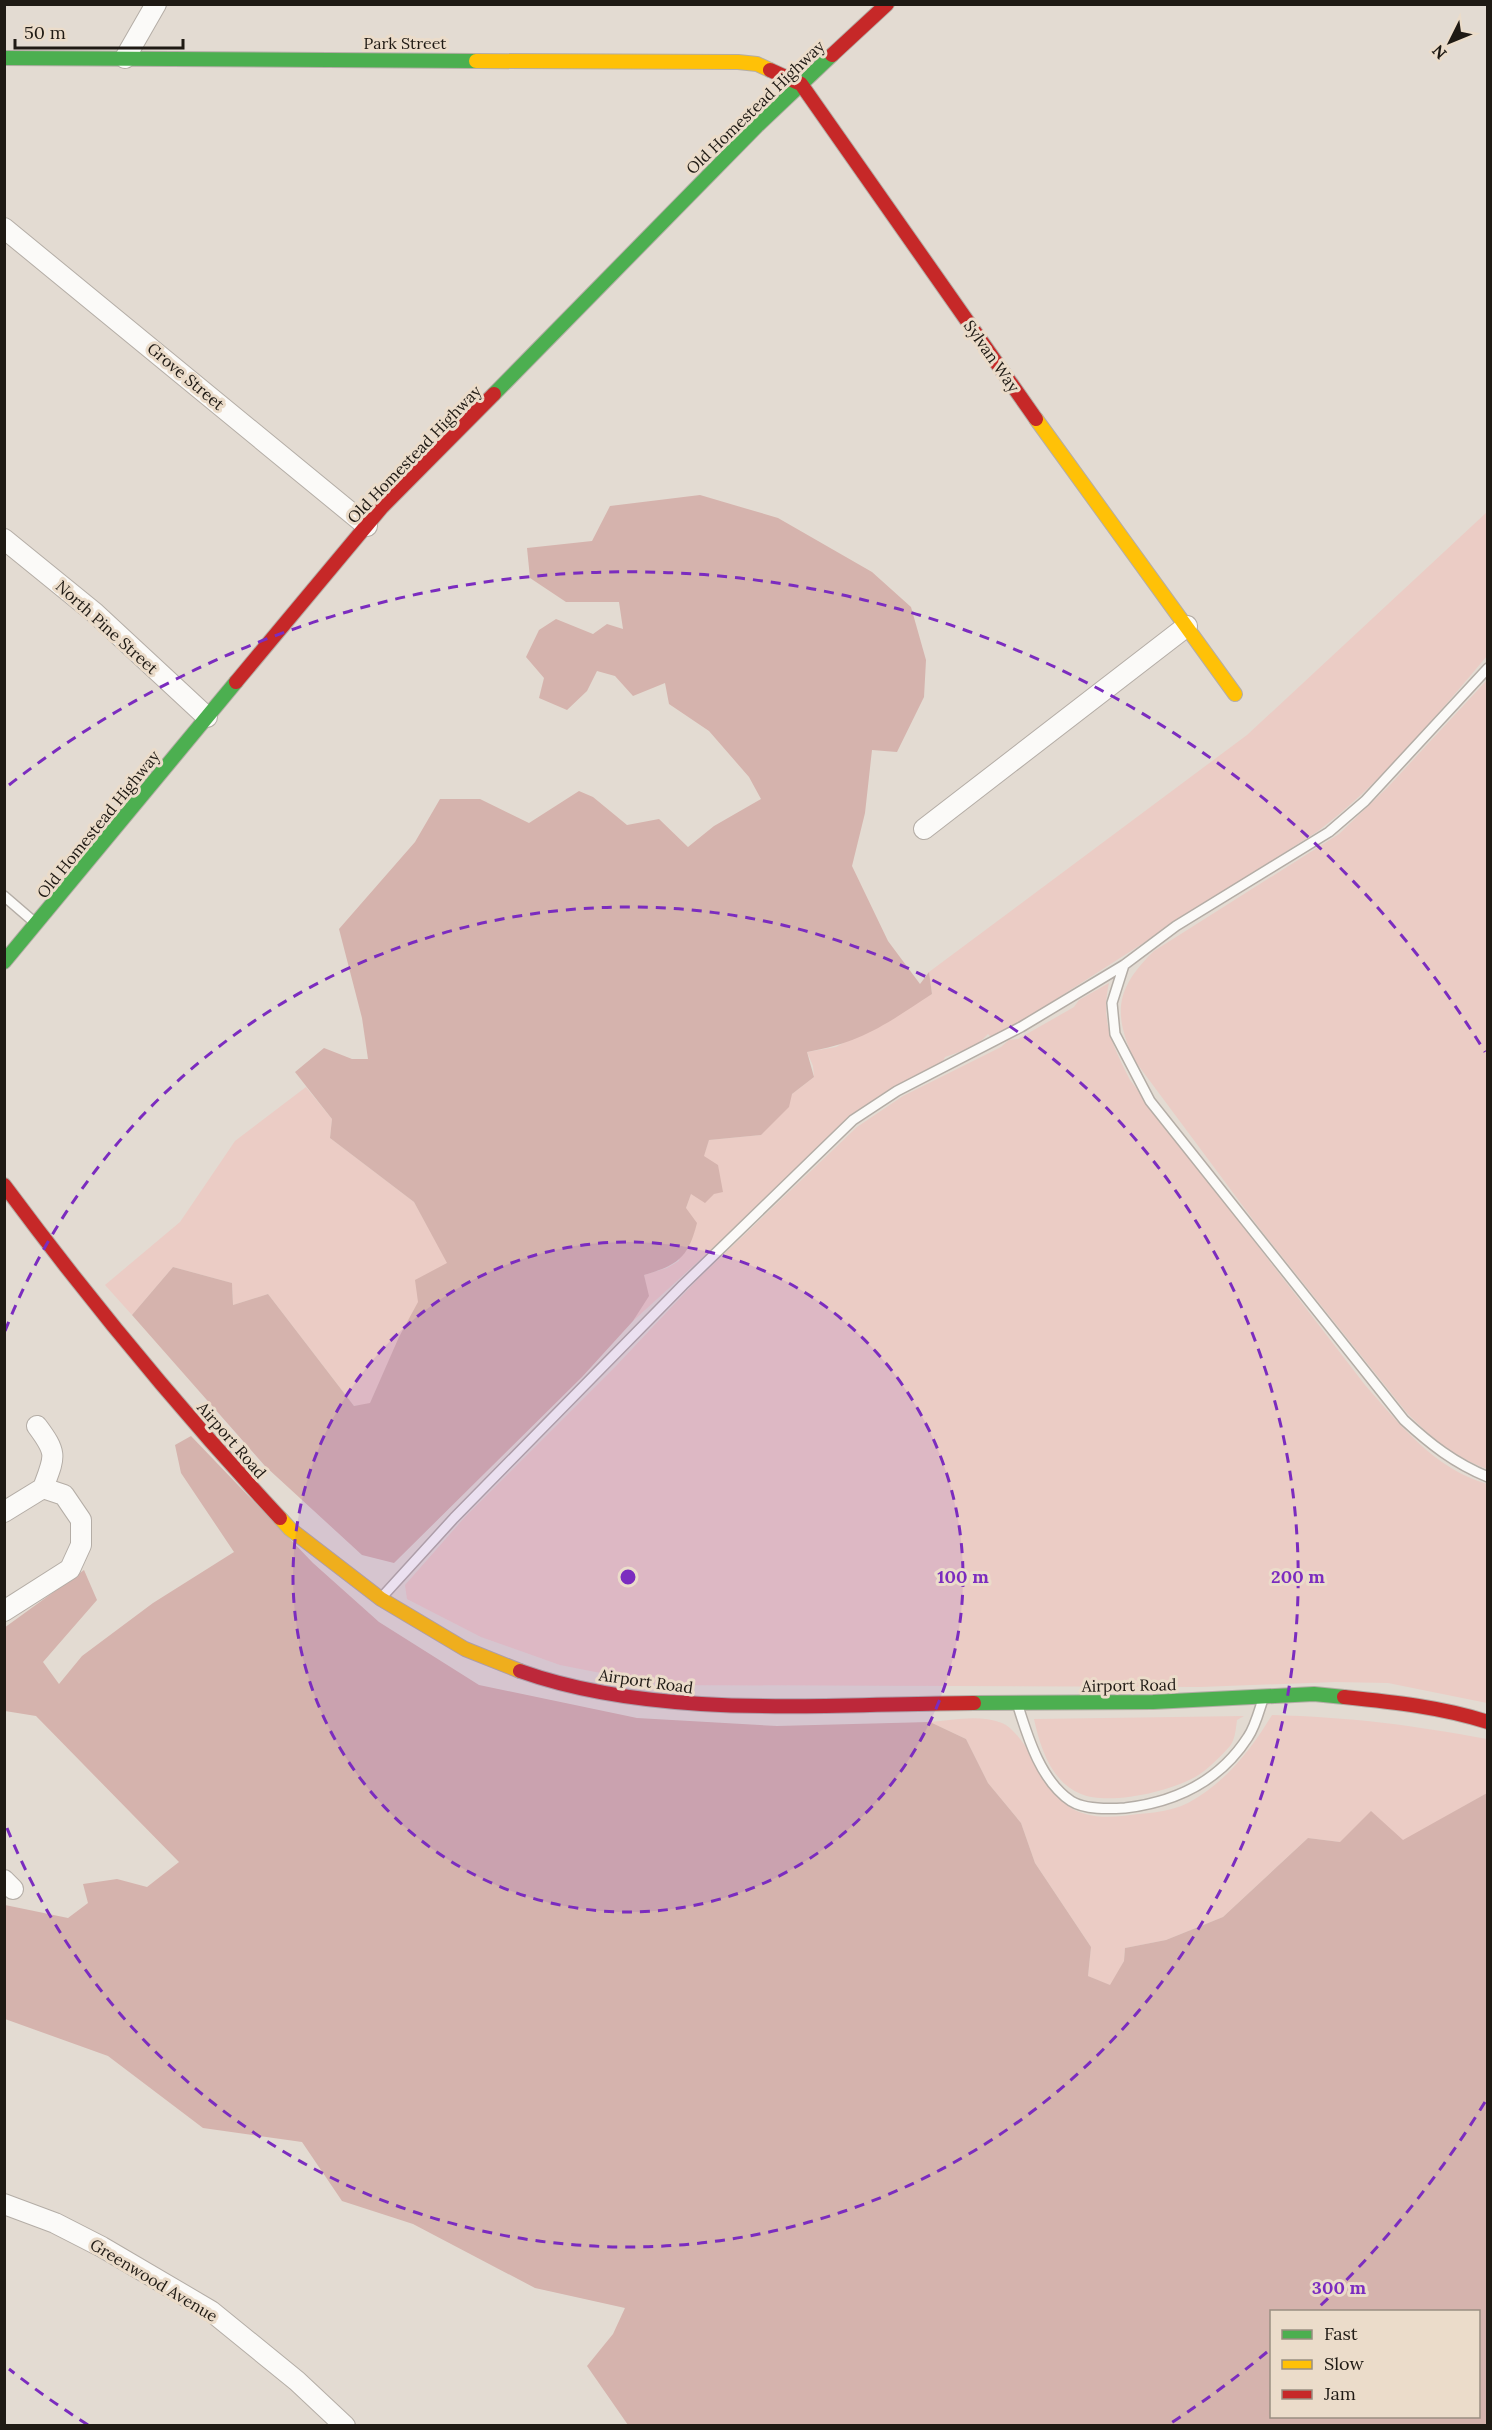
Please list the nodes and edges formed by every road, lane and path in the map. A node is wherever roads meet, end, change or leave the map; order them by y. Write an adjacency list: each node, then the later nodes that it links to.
1 (156, 4): 4 (street)
2 (887, 4): 5 (street, Old Homestead Highway)
3 (4, 58): 4 (street, Park Street)
4 (125, 58): 5 (street, Park Street)
5 (801, 84): 7 (street, Old Homestead Highway); 9 (street, Sylvan Way)
6 (4, 228): 7 (street, Grove Street)
7 (367, 526): 12 (street, Old Homestead Highway)
8 (4, 540): 12 (street, North Pine Street)
9 (1187, 626): 11 (street, Sylvan Way); 13 (street)
10 (1488, 668): 17 (lane)
11 (1236, 694)
12 (207, 717): 15 (street, Old Homestead Highway)
13 (924, 829)
14 (4, 896): 15 (lane)
15 (37, 925): 16 (street, Old Homestead Highway)
16 (4, 962)
17 (1124, 964): 20 (lane); 23 (lane)
18 (4, 1185): 23 (street, Airport Road)
19 (37, 1426): 21 (street)
20 (1488, 1477)
21 (43, 1488): 22 (street); 24 (street)
22 (4, 1512)
23 (381, 1599): 26 (street, Airport Road)
24 (4, 1611)
25 (1264, 1696): 26 (street, Airport Road); 26 (lane); 27 (street, Airport Road)
26 (1017, 1703)
27 (1488, 1722)
28 (4, 2204): 29 (street, Greenwood Avenue)
29 (345, 2426)

